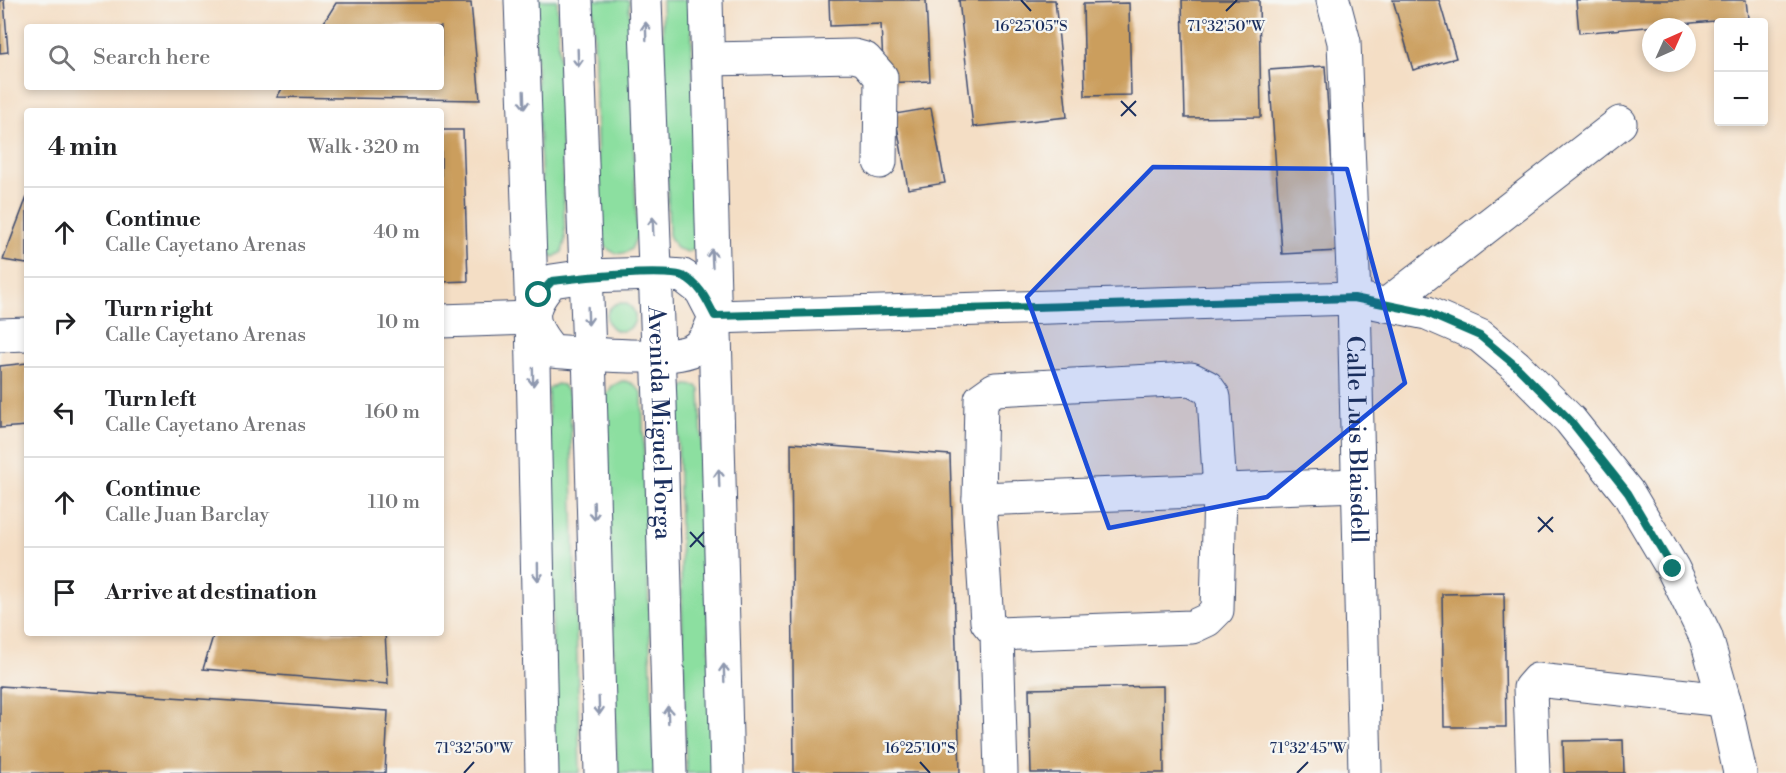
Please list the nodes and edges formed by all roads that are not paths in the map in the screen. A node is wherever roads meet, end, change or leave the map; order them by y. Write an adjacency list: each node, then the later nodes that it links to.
1 (521, 0): 14 (main road, one-way to 14)
2 (576, 0): 10 (main road, one-way to 10)
3 (645, 0): 9 (main road, Avenida Miguel Forga, one-way to 3)
4 (706, 0): 6 (main road)
5 (1333, 0): 11 (main road, Calle Luis Blaisdell)
6 (709, 59): 8 (main road); 13 (main road, one-way to 6)
7 (1620, 123): 12 (main road)
8 (880, 162)
9 (655, 274): 10 (main road); 13 (main road); 19 (main road, Avenida Miguel Forga)
10 (586, 276): 14 (main road); 18 (main road, one-way to 18)
11 (1354, 298): 12 (main road); 13 (main road); 20 (main road, Calle Luis Blaisdell)
12 (1386, 305): 24 (main road)
13 (715, 316): 19 (main road); 28 (main road, one-way to 13)
14 (532, 318): 15 (main road); 18 (main road); 25 (main road, one-way to 25)
15 (444, 321)
16 (24, 334): 17 (main road)
17 (0, 335)
18 (589, 353): 19 (main road); 26 (main road, one-way to 26)
19 (658, 356): 27 (main road, Avenida Miguel Forga, one-way to 19)
20 (1358, 485): 21 (main road); 30 (main road, Calle Luis Blaisdell)
21 (1220, 490): 22 (main road); 22 (main road); 23 (main road)
22 (979, 499): 23 (main road)
23 (997, 634): 29 (main road)
24 (1724, 700): 31 (main road); 32 (main road)
25 (542, 773)
26 (601, 773)
27 (670, 773)
28 (727, 773)
29 (1001, 773)
30 (1365, 773)
31 (1533, 773)
32 (1740, 773)

